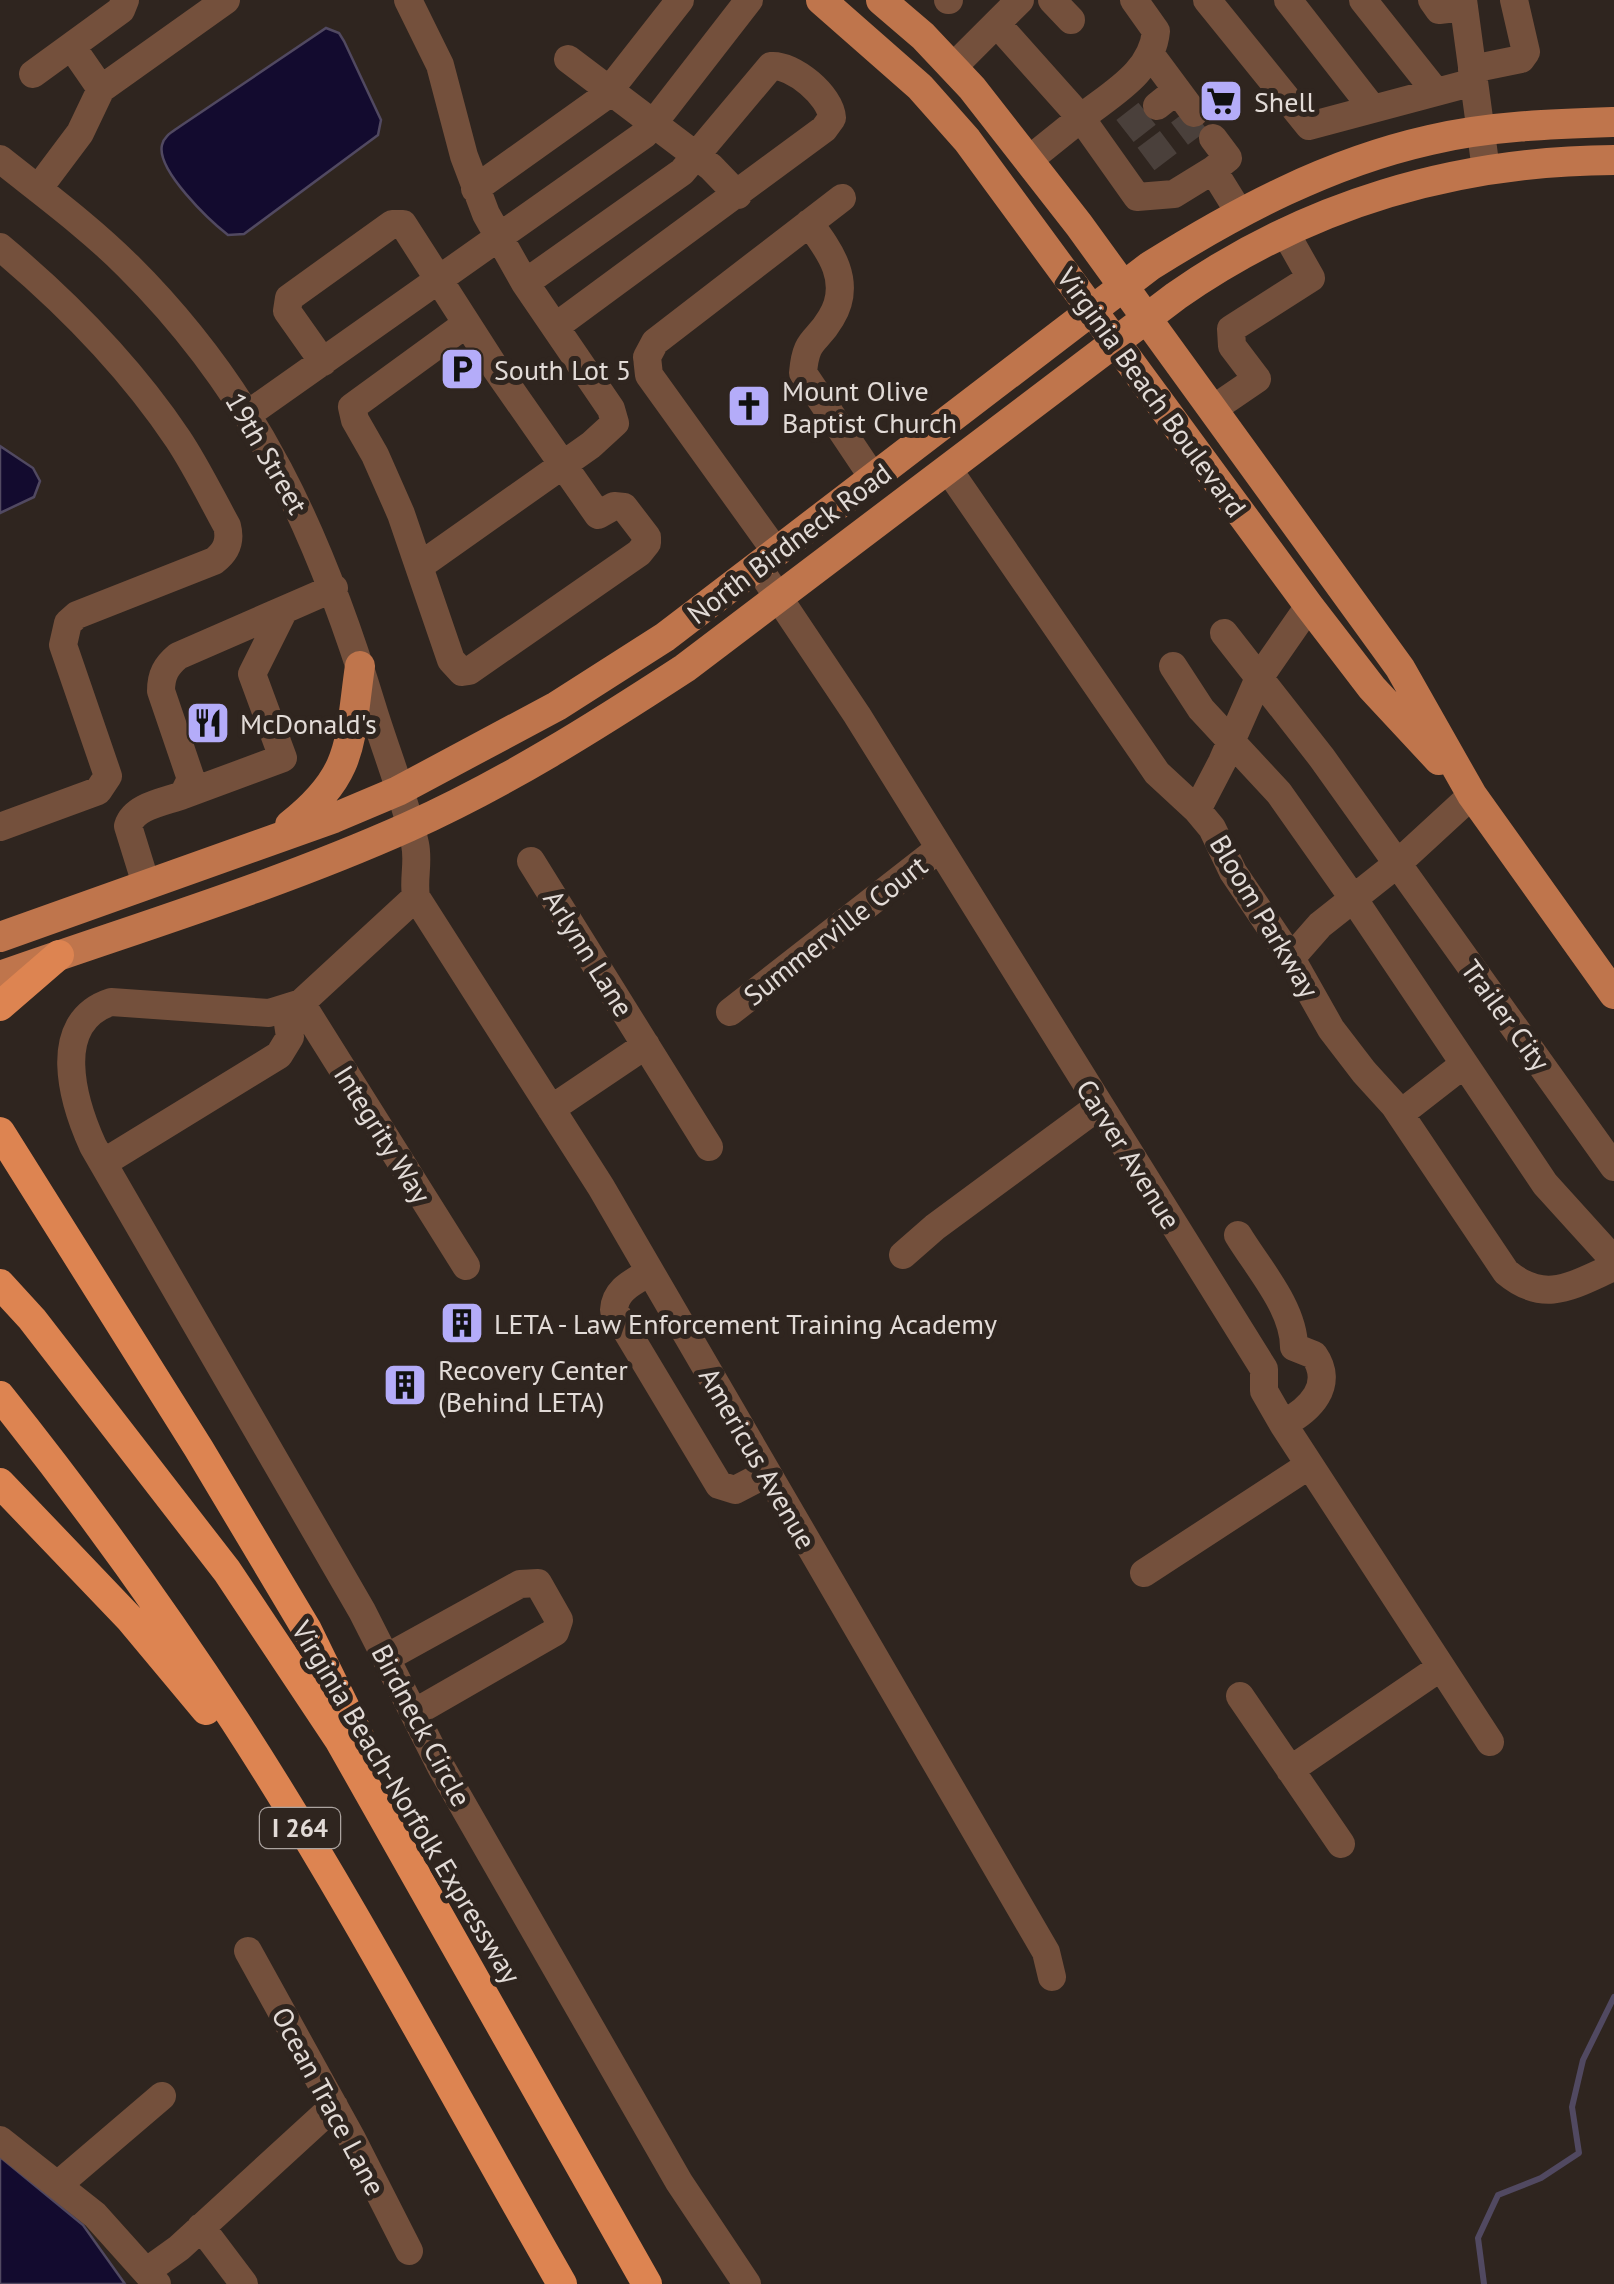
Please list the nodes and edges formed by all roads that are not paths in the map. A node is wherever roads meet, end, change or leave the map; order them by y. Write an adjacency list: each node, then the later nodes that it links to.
1 (125, 0): 17 (street)
2 (226, 0): 23 (street)
3 (408, 0): 43 (street)
4 (680, 0): 24 (street)
5 (749, 0): 30 (street)
6 (821, 0): 55 (main road, Virginia Beach Boulevard)
7 (881, 0): 20 (main road, Virginia Beach Boulevard)
8 (1020, 0): 16 (street)
9 (1134, 0): 18 (street)
10 (1207, 0): 26 (street)
11 (1288, 0): 26 (street)
12 (1363, 0): 25 (street)
13 (1432, 0): 15 (street)
14 (1514, 0): 22 (street)
15 (1464, 3): 22 (street)
16 (997, 24): 20 (street); 28 (street)
17 (72, 47): 21 (street); 23 (street)
18 (1151, 56): 27 (street); 28 (street)
19 (568, 58): 24 (street)
20 (953, 67): 36 (main road, Virginia Beach Boulevard)
21 (33, 74)
22 (1473, 75): 25 (street); 31 (street)
23 (101, 89): 44 (street)
24 (610, 90): 30 (street); 43 (street)
25 (1436, 92): 26 (street)
26 (1373, 109)
27 (1194, 113)
28 (1081, 118): 34 (street); 36 (street)
29 (1614, 122): 31 (main road, North Birdneck Road)
30 (655, 125): 35 (street); 50 (street)
31 (1481, 130): 41 (street); 47 (main road, North Birdneck Road)
32 (1126, 131): 34 (street)
33 (1213, 138): 40 (street)
34 (1104, 150): 42 (street)
35 (698, 157): 45 (street); 45 (street); 53 (street)
36 (1030, 159): 54 (main road, Virginia Beach Boulevard)
37 (1146, 159): 42 (street)
38 (0, 160): 44 (street, 19th Street)
39 (1614, 160): 41 (main road, North Birdneck Road)
40 (1213, 170): 42 (street); 47 (street)
41 (1486, 170): 49 (main road, North Birdneck Road)
42 (1122, 177)
43 (475, 189): 50 (street)
44 (38, 190): 62 (street, 19th Street)
45 (738, 195): 58 (street)
46 (842, 198): 48 (street)
47 (1239, 212): 54 (main road, North Birdneck Road)
48 (809, 223): 65 (street); 66 (street, Carver Avenue)
49 (1285, 232): 56 (main road, North Birdneck Road); 61 (street)
50 (499, 237): 52 (street); 53 (street)
51 (0, 247): 82 (street)
52 (439, 281): 57 (street); 60 (street); 60 (street)
53 (525, 282): 58 (street)
54 (1124, 286): 55 (main road, North Birdneck Road); 56 (main road, Virginia Beach Boulevard)
55 (1093, 310): 59 (main road, Virginia Beach Boulevard); 65 (main road, North Birdneck Road)
56 (1147, 318): 59 (main road, North Birdneck Road); 61 (main road, Virginia Beach Boulevard)
57 (466, 324): 63 (street); 67 (street)
58 (554, 327): 63 (street)
59 (1116, 342): 64 (main road, North Birdneck Road); 70 (main road, Virginia Beach Boulevard)
60 (323, 362): 62 (street)
61 (1213, 409): 79 (main road, Virginia Beach Boulevard)
62 (248, 414): 68 (street, 19th Street)
63 (563, 466): 67 (street); 67 (street)
64 (948, 469): 69 (main road, North Birdneck Road); 80 (street, Bloom Parkway)
65 (874, 479): 66 (main road, North Birdneck Road)
66 (767, 560): 69 (street, Carver Avenue); 77 (main road, North Birdneck Road)
67 (421, 566)
68 (334, 588): 71 (street); 73 (street, 19th Street)
69 (779, 599): 81 (main road, North Birdneck Road); 84 (street, Carver Avenue)
70 (1308, 606): 75 (street); 79 (main road, Virginia Beach Boulevard)
71 (284, 610): 78 (street); 78 (street)
72 (1224, 633): 75 (street, Trailer City)
73 (360, 666): 77 (street, 19th Street); 83 (main road)
74 (1173, 666): 76 (street)
75 (1258, 678): 76 (street); 86 (street, Trailer City)
76 (1232, 740): 80 (street); 89 (street)
77 (398, 790): 81 (street, 19th Street); 83 (main road, North Birdneck Road)
78 (183, 795): 87 (street)
79 (1472, 795): 86 (street); 94 (main road, Virginia Beach Boulevard)
80 (1197, 810): 92 (street, Bloom Parkway)
81 (410, 826): 88 (street); 91 (main road, North Birdneck Road)
82 (0, 827)
83 (268, 841): 87 (main road, North Birdneck Road)
84 (940, 848): 97 (street, Summerville Court); 100 (street, Carver Avenue)
85 (532, 862): 98 (street, Arlynn Lane)
86 (1398, 864): 89 (street); 106 (street, Trailer City)
87 (146, 884): 90 (main road, North Birdneck Road)
88 (416, 897): 96 (street); 101 (street, Americus Avenue)
89 (1353, 898): 92 (street); 99 (street)
90 (0, 937)
91 (59, 956): 93 (main road, North Birdneck Road); 95 (highway)
92 (1290, 958): 102 (street, Bloom Parkway)
93 (0, 976)
94 (1614, 994)
95 (0, 1006)
96 (294, 1006): 105 (street); 105 (street, Birdneck Circle); 110 (street, Integrity Way)
97 (730, 1012)
98 (646, 1046): 101 (street, Arlynn Lane); 104 (street, Arlynn Lane)
99 (1463, 1065): 102 (street); 109 (street)
100 (1098, 1106): 108 (street); 114 (street, Carver Avenue)
101 (551, 1109): 111 (street, Americus Avenue)
102 (1400, 1114): 109 (street, Bloom Parkway)
103 (0, 1132): 131 (highway)
104 (709, 1147)
105 (102, 1163): 121 (street, Birdneck Circle)
106 (1614, 1167)
107 (1238, 1235): 113 (street)
108 (903, 1255)
109 (1614, 1264)
110 (466, 1266)
111 (650, 1272): 118 (street, Americus Avenue); 118 (street)
112 (0, 1284): 131 (highway, Virginia Beach-Norfolk Expressway / I 264)
113 (1294, 1347): 114 (street); 116 (street)
114 (1264, 1369): 116 (street, Carver Avenue)
115 (0, 1396): 127 (highway, I 264)
116 (1283, 1424): 117 (street, Carver Avenue)
117 (1308, 1466): 120 (street); 122 (street, Carver Avenue)
118 (766, 1474): 130 (street, Americus Avenue)
119 (0, 1483): 127 (highway)
120 (1144, 1572)
121 (386, 1658): 124 (street, Birdneck Circle); 124 (street)
122 (1441, 1667): 125 (street, Carver Avenue); 126 (street)
123 (1240, 1696): 126 (street)
124 (414, 1713): 142 (street, Birdneck Circle)
125 (1490, 1742)
126 (1290, 1770): 128 (street)
127 (310, 1843): 140 (highway, I 264)
128 (1341, 1844)
129 (248, 1951): 133 (street, Ocean Trace Lane)
130 (1052, 1977)
131 (482, 1987): 141 (highway, Virginia Beach-Norfolk Expressway / I 264)
132 (162, 2096): 135 (street)
133 (334, 2106): 136 (street); 137 (street, Ocean Trace Lane)
134 (0, 2140): 135 (street)
135 (59, 2184): 138 (street)
136 (201, 2227): 138 (street); 139 (street)
137 (409, 2251)
138 (152, 2278)
139 (244, 2284)
140 (562, 2284)
141 (647, 2284)
142 (747, 2284)

